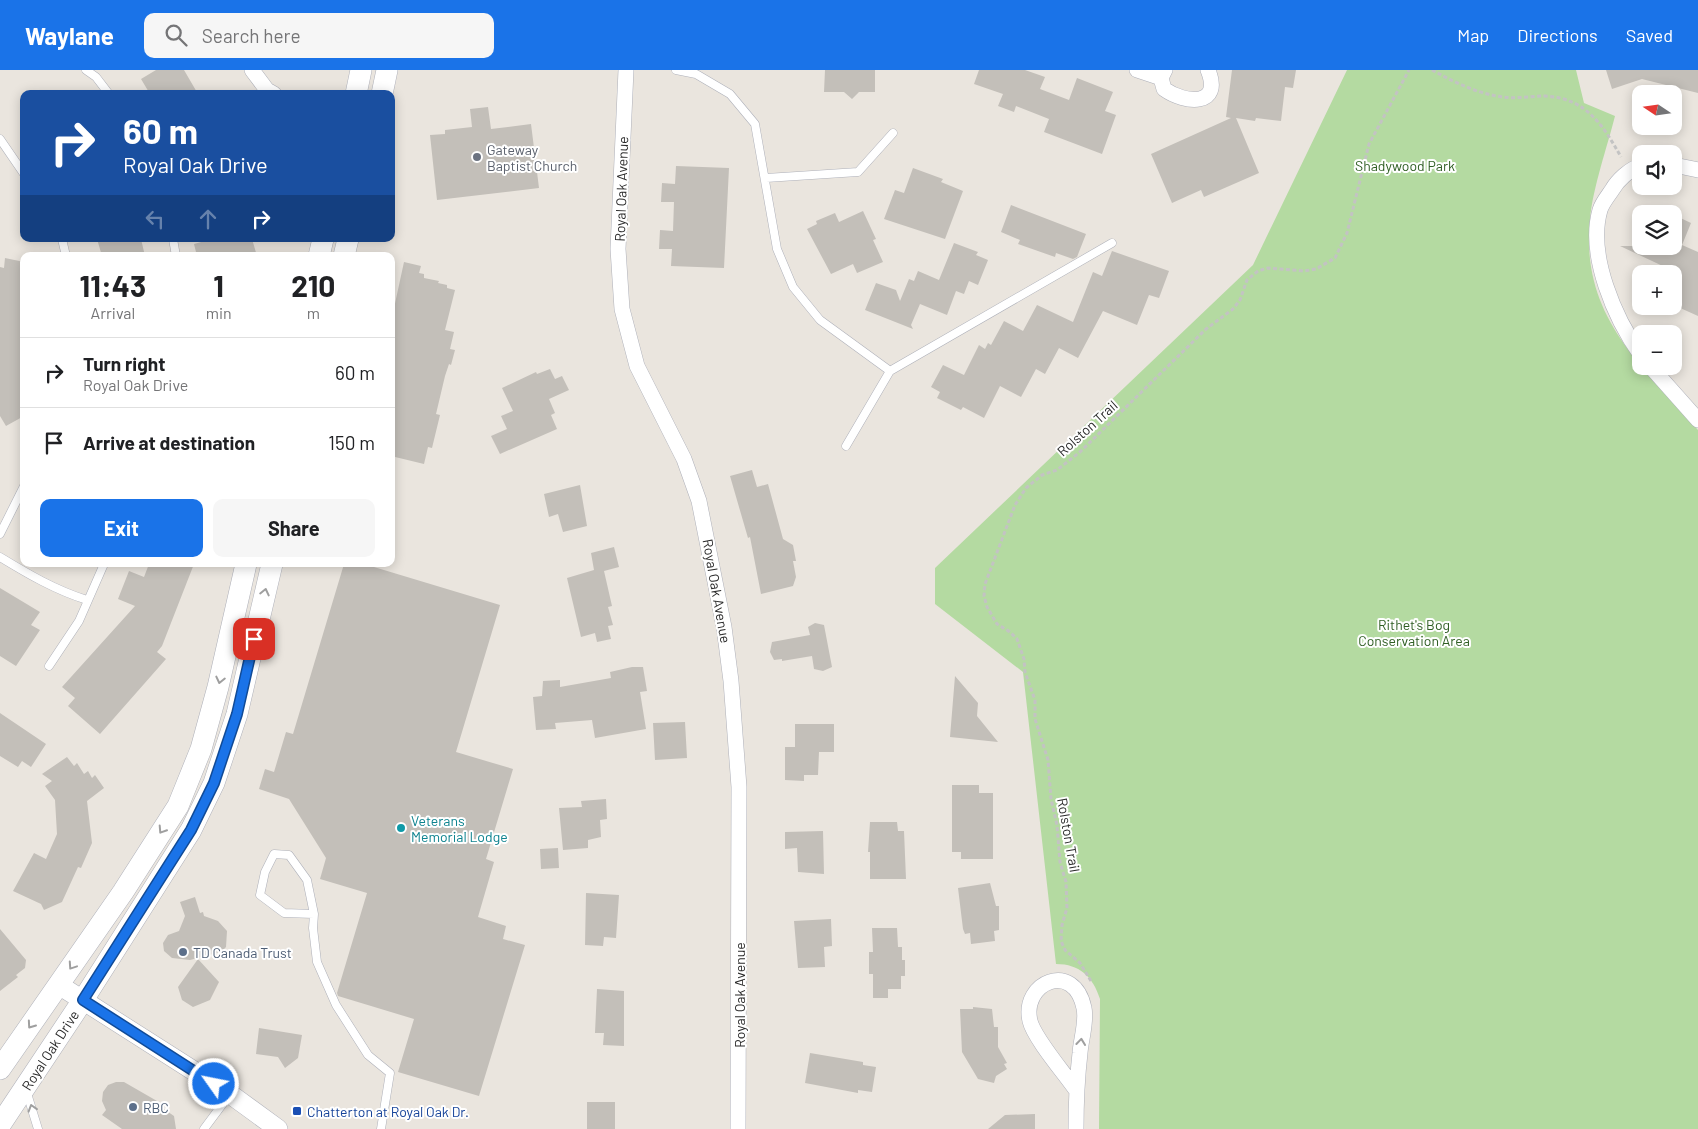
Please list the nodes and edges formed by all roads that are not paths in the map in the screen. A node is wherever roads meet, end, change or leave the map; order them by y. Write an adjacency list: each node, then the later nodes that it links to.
1 (86, 70): 10 (lane)
2 (252, 70): 11 (street)
3 (361, 70): 12 (main road)
4 (387, 70): 13 (main road)
5 (626, 70): 47 (street, Royal Oak Avenue)
6 (676, 70): 20 (lane)
7 (1136, 70): 9 (street)
8 (1208, 70): 9 (street)
9 (1163, 74)
10 (106, 90)
11 (267, 90)
12 (357, 90)
13 (383, 90)
14 (893, 133): 20 (lane)
15 (0, 138): 17 (lane)
16 (1682, 167): 18 (street)
17 (20, 168)
18 (1698, 170)
19 (1632, 172): 22 (street)
20 (766, 178): 23 (lane)
21 (1112, 243): 23 (lane)
22 (1632, 339)
23 (890, 371): 26 (lane)
24 (1658, 375): 25 (street)
25 (1698, 420)
26 (846, 446)
27 (20, 494): 28 (lane)
28 (0, 534)
29 (0, 556): 33 (lane)
30 (103, 567): 33 (lane)
31 (245, 567): 36 (main road, Royal Oak Drive, one-way to 36)
32 (271, 567): 37 (main road, Royal Oak Drive, one-way to 32)
33 (87, 600): 34 (lane)
34 (49, 666)
35 (314, 914): 35 (lane); 46 (lane)
36 (59, 985): 37 (street); 38 (main road, Royal Oak Drive, one-way to 38)
37 (83, 1000): 39 (main road, Royal Oak Drive); 41 (street)
38 (0, 1069)
39 (25, 1088): 42 (main road, Royal Oak Drive); 43 (lane, one-way to 39)
40 (1076, 1090): 40 (street, one-way to 40); 48 (street)
41 (230, 1094): 44 (lane); 45 (street)
42 (0, 1125)
43 (38, 1129)
44 (204, 1129)
45 (278, 1129)
46 (380, 1129)
47 (738, 1129)
48 (1076, 1129)

